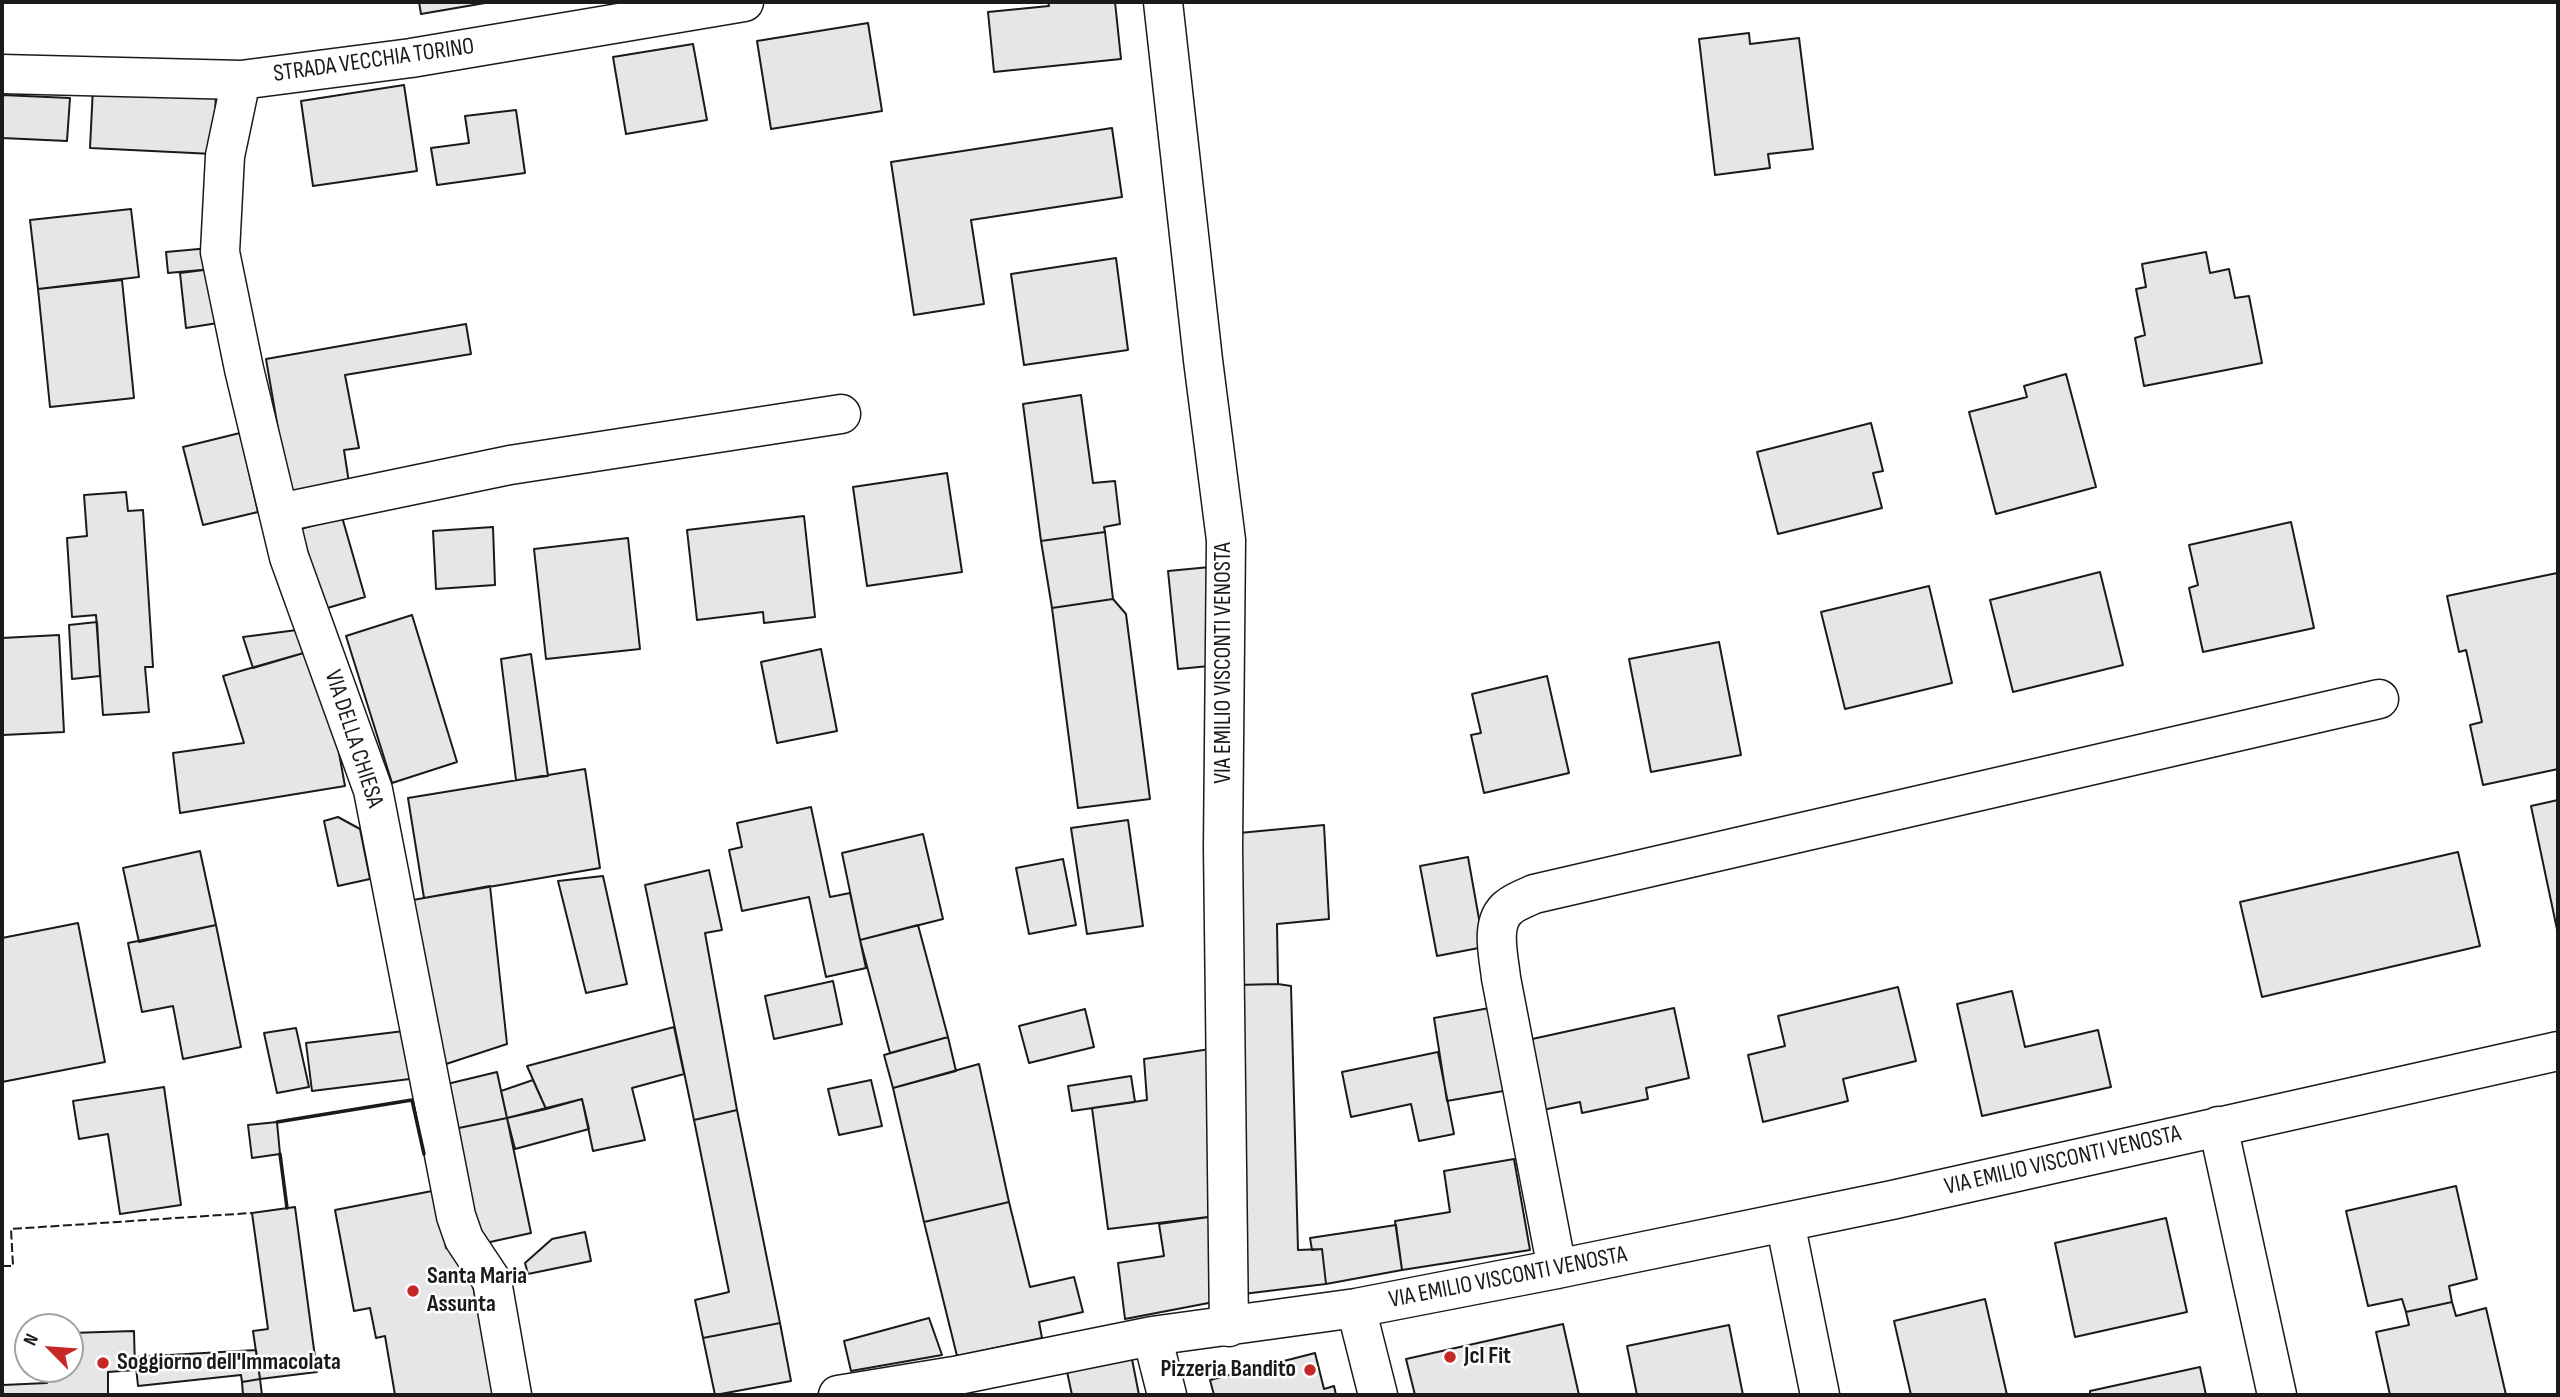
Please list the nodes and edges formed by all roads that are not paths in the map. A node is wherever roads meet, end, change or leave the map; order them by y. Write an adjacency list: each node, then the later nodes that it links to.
1 (744, 2): 4 (street, STRADA VECCHIA TORINO)
2 (1163, 2): 13 (street, VIA EMILIO VISCONTI VENOSTA)
3 (2, 74): 4 (street, STRADA VECCHIA TORINO)
4 (241, 80): 6 (street, VIA DELLA CHIESA)
5 (841, 414): 6 (street)
6 (279, 513): 15 (street, VIA DELLA CHIESA)
7 (2379, 699): 11 (street)
8 (2558, 1051): 9 (street, VIA EMILIO VISCONTI VENOSTA)
9 (2218, 1126): 10 (street, VIA EMILIO VISCONTI VENOSTA); 20 (street)
10 (1785, 1222): 11 (street, VIA EMILIO VISCONTI VENOSTA); 19 (street)
11 (1557, 1269): 12 (street, VIA EMILIO VISCONTI VENOSTA)
12 (1356, 1308): 13 (street, VIA EMILIO VISCONTI VENOSTA); 18 (street)
13 (1229, 1327): 14 (street, VIA EMILIO VISCONTI VENOSTA)
14 (1152, 1336): 16 (street, VIA EMILIO VISCONTI VENOSTA); 17 (street)
15 (512, 1395)
16 (838, 1395)
17 (1167, 1395)
18 (1378, 1395)
19 (1820, 1395)
20 (2277, 1395)

